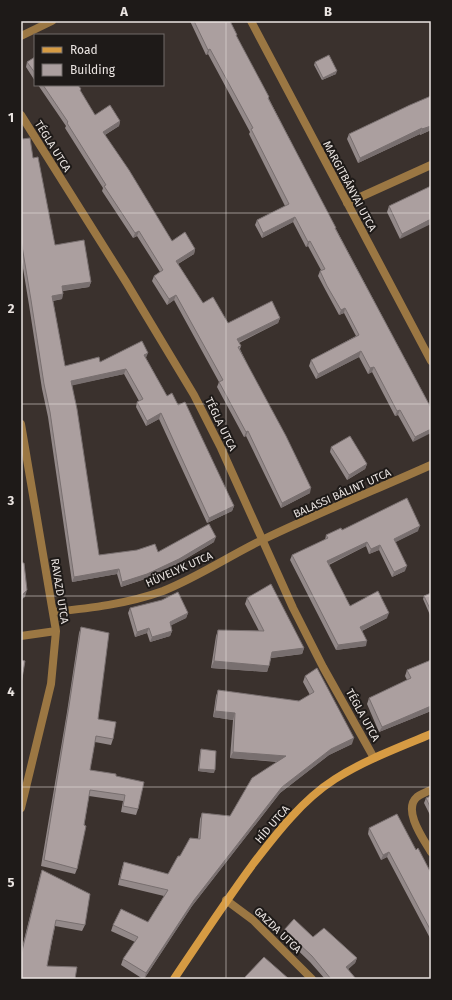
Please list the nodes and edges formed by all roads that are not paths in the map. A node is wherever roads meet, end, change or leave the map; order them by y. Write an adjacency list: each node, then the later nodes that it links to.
1 (52, 21): 3 (street)
2 (251, 21): 7 (street, MARGITBÁNYAI UTCA)
3 (35, 25): 4 (street)
4 (21, 36)
5 (21, 115): 11 (street, TÉGLA UTCA)
6 (431, 165): 7 (street)
7 (347, 203): 8 (street, MARGITBÁNYAI UTCA)
8 (431, 361)
9 (21, 424): 12 (street, RAVAZD UTCA)
10 (431, 465): 11 (street, BALASSI BÁLINT UTCA)
11 (262, 540): 12 (street, HÜVELYK UTCA); 16 (street, TÉGLA UTCA)
12 (53, 612): 13 (street, RAVAZD UTCA)
13 (56, 631): 14 (street); 18 (street, RAVAZD UTCA)
14 (21, 636)
15 (431, 734): 16 (street, HÍD UTCA)
16 (374, 758): 20 (street, HÍD UTCA)
17 (431, 790): 19 (street)
18 (21, 808)
19 (431, 852)
20 (226, 900): 21 (street, HÍD UTCA); 22 (street, GAZDA UTCA)
21 (174, 979)
22 (312, 979)

